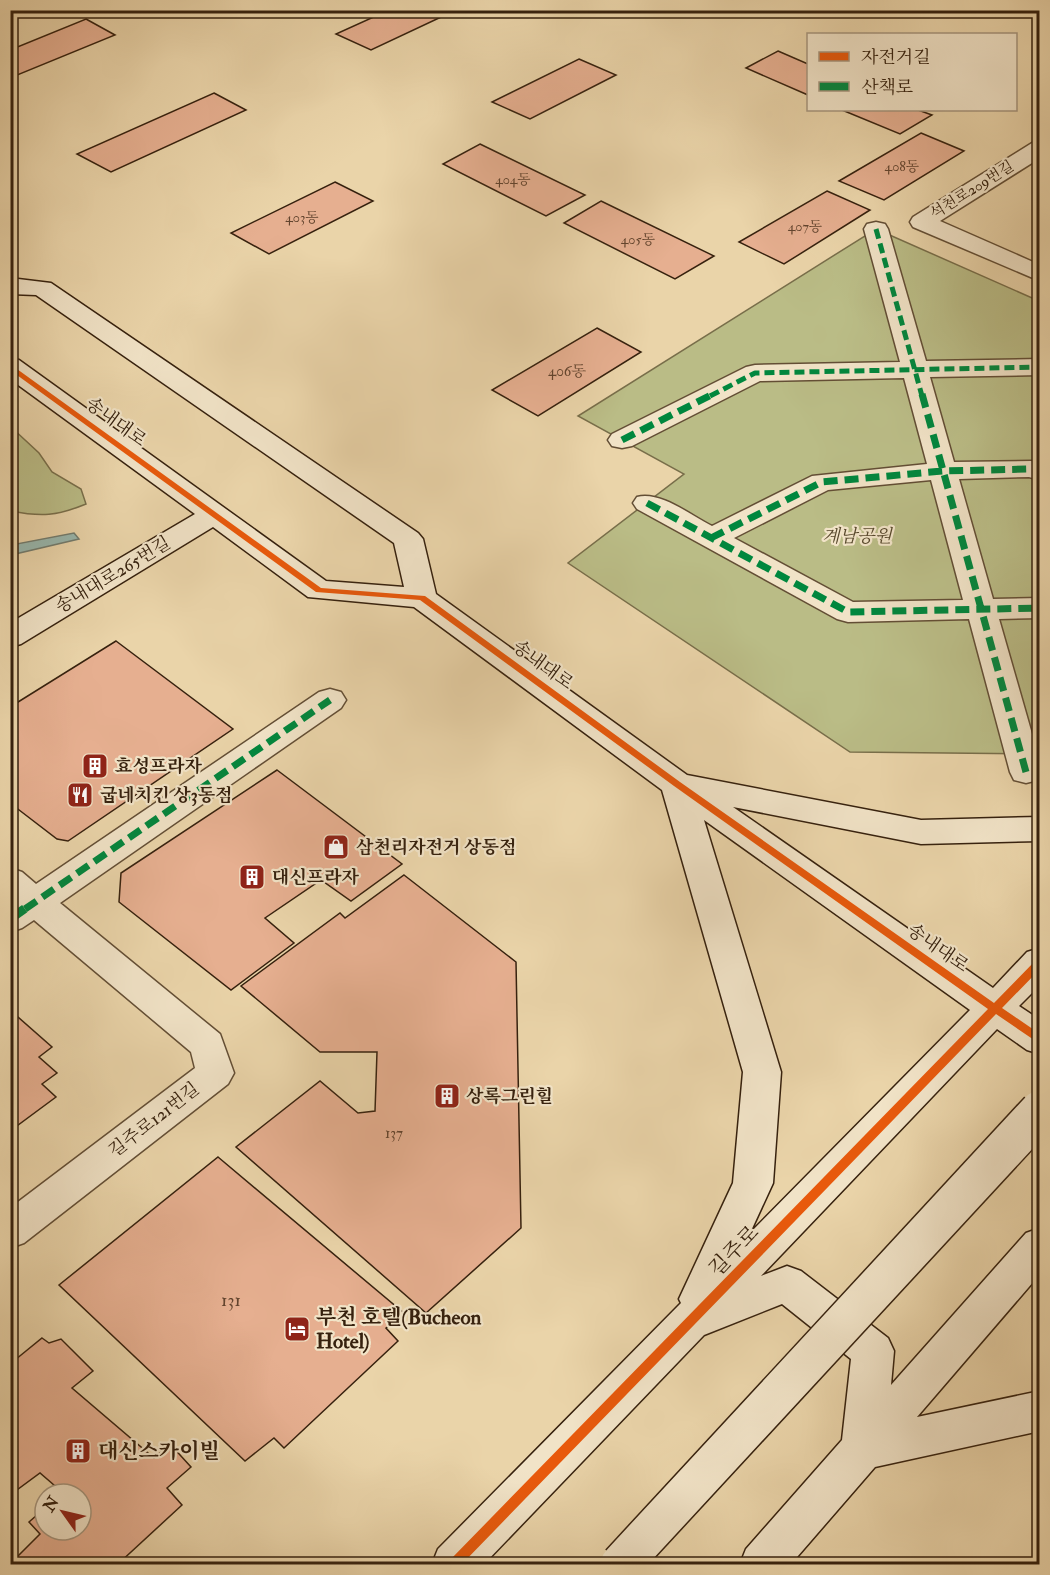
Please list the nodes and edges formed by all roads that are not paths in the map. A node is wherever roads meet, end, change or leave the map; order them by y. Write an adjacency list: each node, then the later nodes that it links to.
1 (1040, 148): 3 (street, 석천로209번길)
2 (876, 229): 7 (street)
3 (1040, 274)
4 (10, 286): 14 (street)
5 (10, 366): 12 (street, 송내대로)
6 (1040, 367): 7 (street)
7 (915, 368): 8 (street); 9 (street)
8 (622, 440)
9 (943, 471): 10 (street); 13 (street); 16 (street)
10 (1040, 472)
11 (647, 503): 13 (street)
12 (215, 514): 14 (street, 송내대로); 17 (street, 송내대로265번길)
13 (711, 538): 16 (street)
14 (422, 598): 20 (street, 송내대로)
15 (1040, 608): 16 (street)
16 (981, 610): 19 (street)
17 (10, 637)
18 (330, 700): 22 (street)
19 (1026, 772)
20 (677, 784): 21 (street); 24 (street, 송내대로); 29 (street)
21 (1040, 829)
22 (19, 901): 27 (street, 길주로121번길)
23 (1040, 962): 24 (street, 길주로)
24 (994, 1008): 25 (street, 송내대로); 29 (street, 길주로)
25 (1040, 1040)
26 (1040, 1111): 33 (street, bridge)
27 (10, 1231)
28 (1040, 1245): 31 (street)
29 (690, 1322): 31 (street); 32 (street, 길주로)
30 (1040, 1411): 31 (street)
31 (863, 1449): 34 (street)
32 (454, 1564)
33 (621, 1564)
34 (762, 1564)

